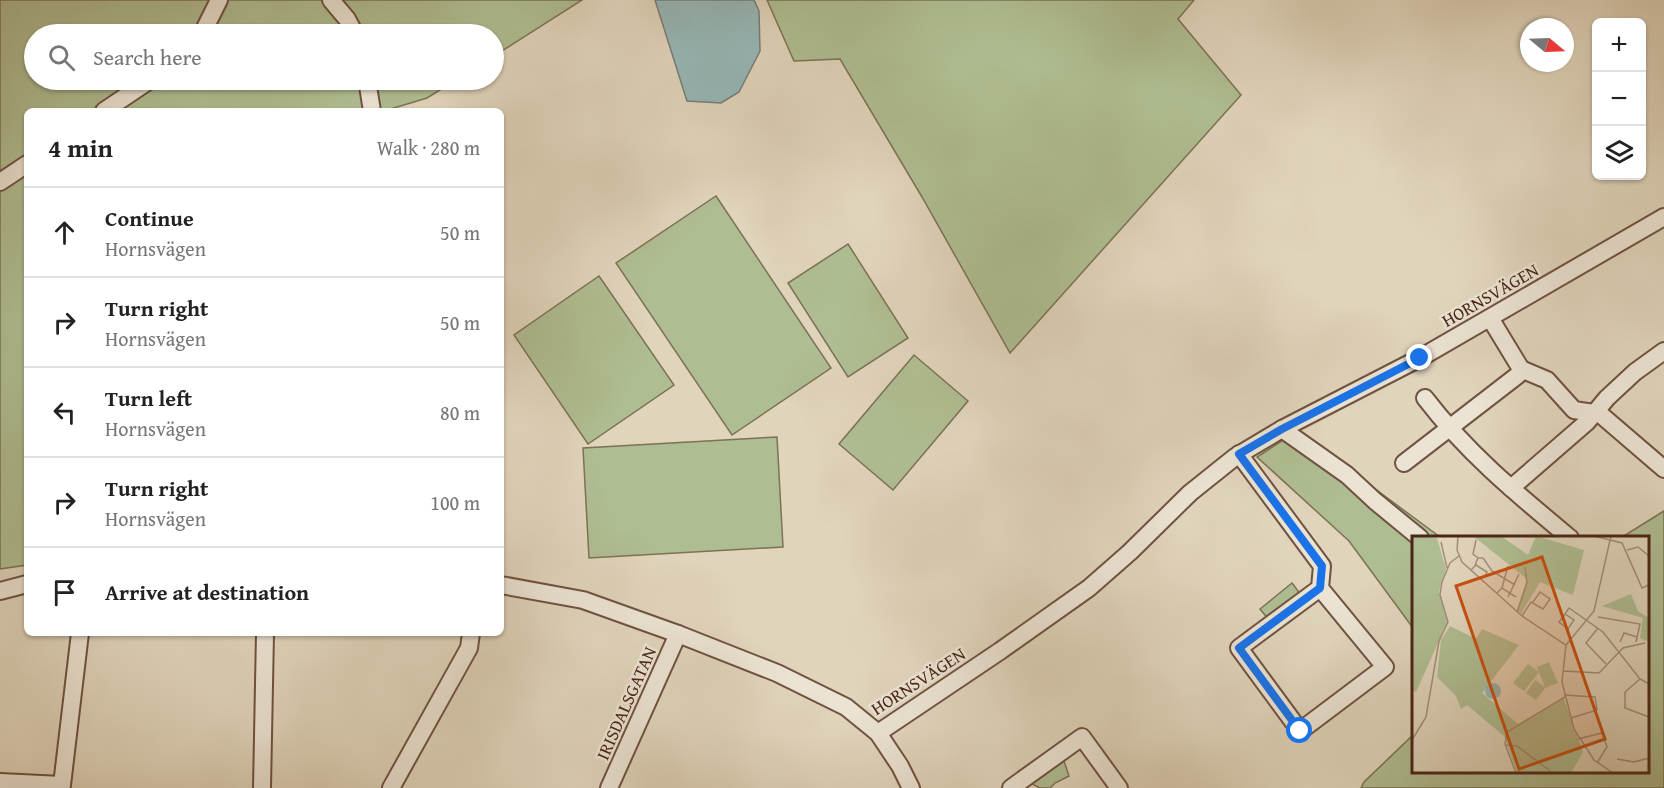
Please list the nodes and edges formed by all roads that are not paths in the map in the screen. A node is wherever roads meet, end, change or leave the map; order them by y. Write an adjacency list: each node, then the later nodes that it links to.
1 (219, 0): 3 (street)
2 (331, 0): 4 (street)
3 (207, 24)
4 (350, 24)
5 (135, 90): 7 (street)
6 (369, 90): 8 (street)
7 (108, 108)
8 (372, 108)
9 (24, 166): 10 (street)
10 (0, 182)
11 (1664, 217): 12 (street, HORNSVÄGEN)
12 (1490, 318): 14 (street); 18 (street, HORNSVÄGEN)
13 (1664, 351): 16 (street)
14 (1521, 369): 16 (street); 17 (street)
15 (1425, 398): 17 (street)
16 (1595, 413): 21 (street); 22 (street)
17 (1447, 427): 20 (street); 22 (street)
18 (1282, 429): 19 (street, HORNSVÄGEN); 23 (street)
19 (1239, 454): 27 (street); 33 (street, HORNSVÄGEN)
20 (1404, 463)
21 (1664, 469)
22 (1510, 488): 24 (street)
23 (1419, 536)
24 (1569, 536)
25 (24, 585): 28 (street)
26 (504, 586): 29 (street, HORNSVÄGEN)
27 (1320, 588): 27 (street)
28 (0, 591)
29 (678, 634): 33 (street, HORNSVÄGEN); 37 (street, IRISDALSGATAN)
30 (80, 636): 34 (street)
31 (265, 636): 35 (street)
32 (471, 636): 36 (street)
33 (878, 733): 38 (street)
34 (0, 782)
35 (262, 788)
36 (391, 788)
37 (609, 788)
38 (911, 788)
39 (1011, 788): 40 (street)
40 (1119, 788)

